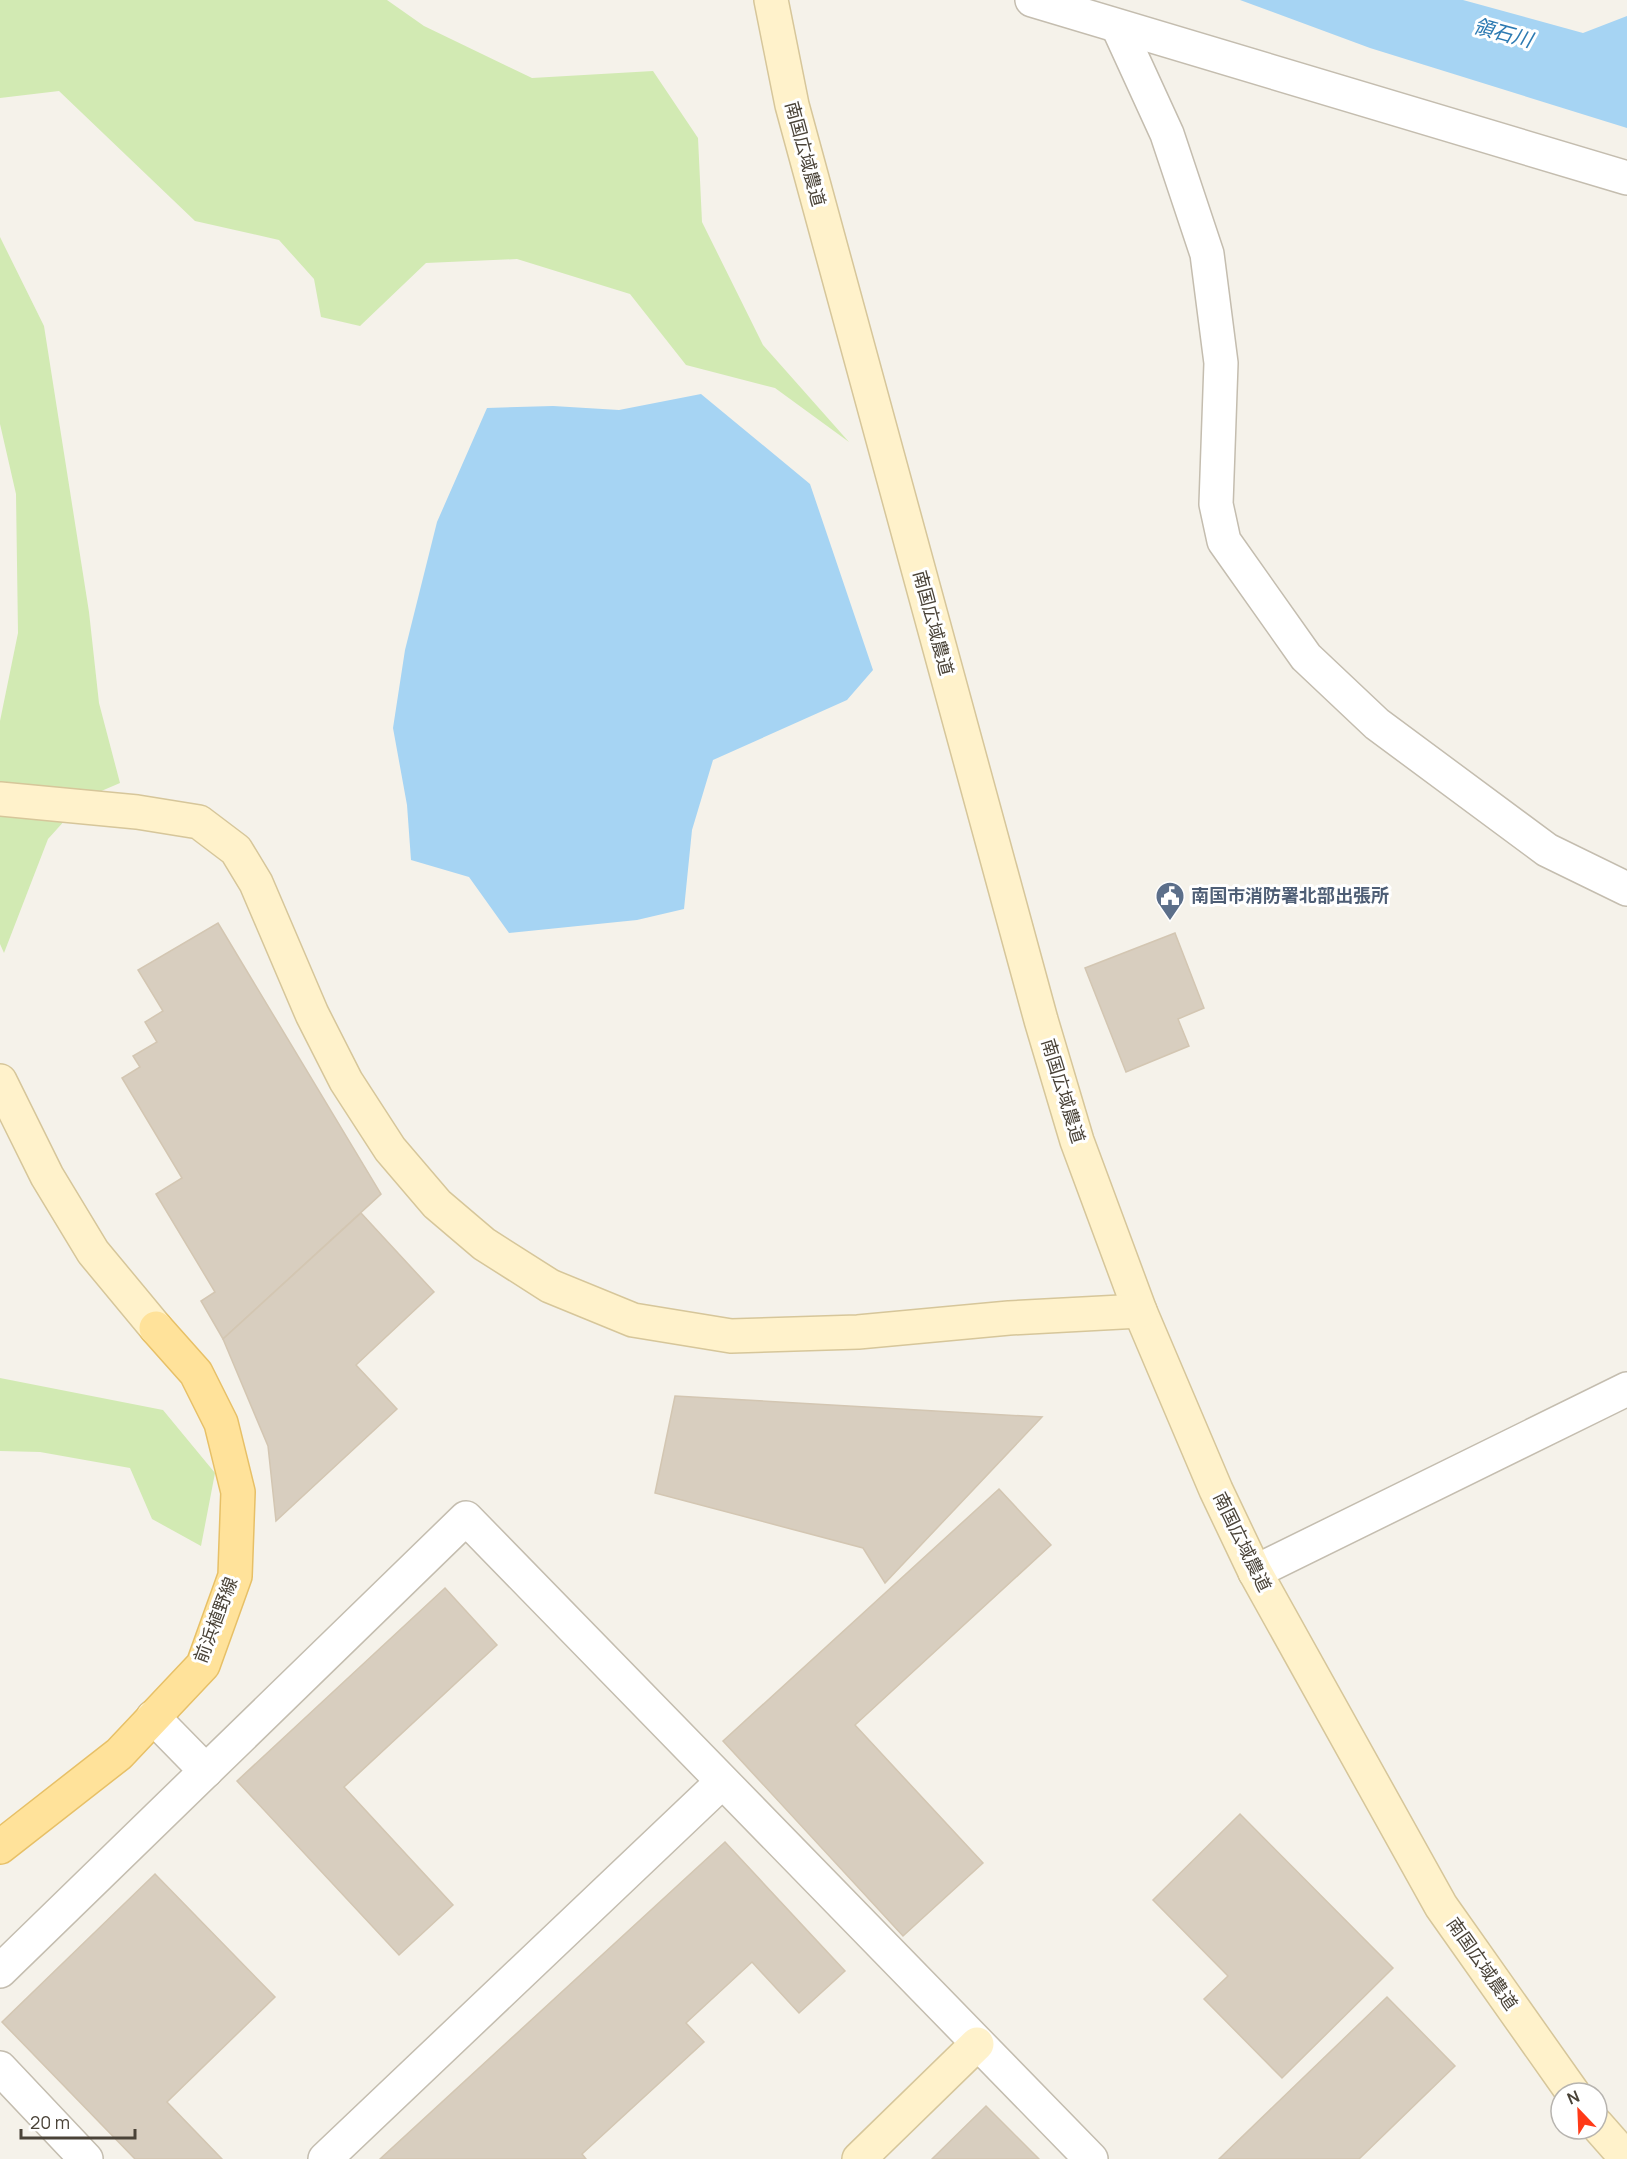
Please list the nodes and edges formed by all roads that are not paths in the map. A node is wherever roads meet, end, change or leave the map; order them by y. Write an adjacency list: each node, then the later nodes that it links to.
1 (771, 0): 8 (street, 南国広域農道)
2 (1032, 0): 3 (street)
3 (1118, 27): 4 (street); 6 (street)
4 (1627, 178)
5 (0, 799): 8 (street)
6 (1627, 889)
7 (0, 1081): 9 (street)
8 (1140, 1311): 11 (street, 南国広域農道)
9 (156, 1328): 12 (main road, 前浜植野線)
10 (1627, 1389): 11 (street)
11 (1255, 1572): 19 (street, 南国広域農道)
12 (153, 1718): 13 (street); 15 (main road, 前浜植野線)
13 (206, 1771): 14 (street); 16 (street)
14 (722, 1782): 17 (street); 22 (street)
15 (0, 1847)
16 (0, 1971)
17 (977, 2044): 23 (street); 24 (street)
18 (0, 2068): 21 (street)
19 (1565, 2081)
20 (1609, 2139): 25 (street)
21 (86, 2159)
22 (325, 2159)
23 (859, 2159)
24 (1091, 2159)
25 (1627, 2159)

